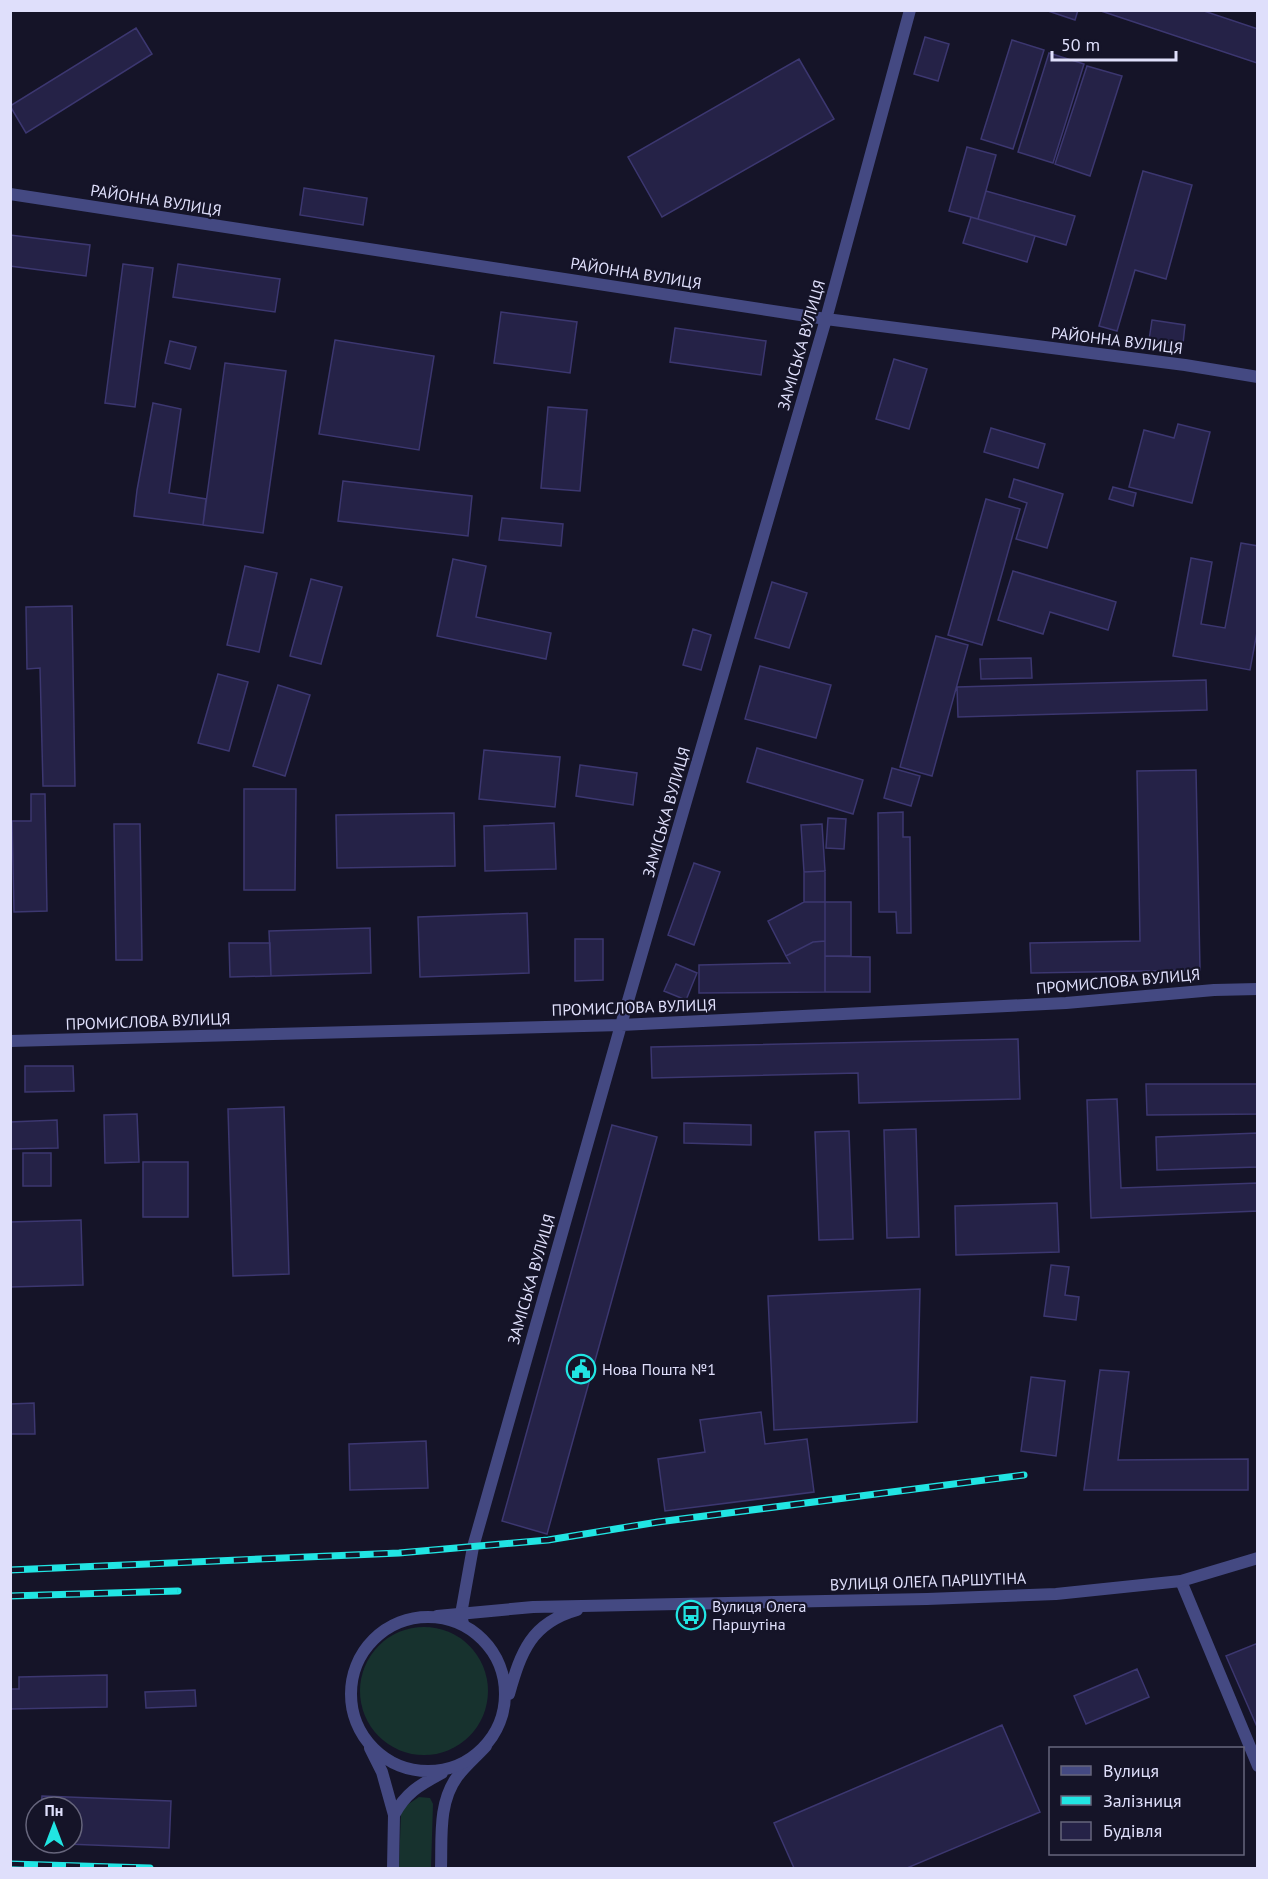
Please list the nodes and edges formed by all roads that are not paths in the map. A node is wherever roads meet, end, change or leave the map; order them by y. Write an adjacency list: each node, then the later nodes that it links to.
1 (910, 10): 3 (street, ЗАМІСЬКА ВУЛИЦЯ)
2 (10, 194): 3 (street, РАЙОННА ВУЛИЦЯ)
3 (826, 319): 4 (street, РАЙОННА ВУЛИЦЯ); 6 (street, ЗАМІСЬКА ВУЛИЦЯ)
4 (1257, 377)
5 (1257, 989): 6 (street, ПРОМИСЛОВА ВУЛИЦЯ)
6 (621, 1025): 7 (street, ПРОМИСЛОВА ВУЛИЦЯ); 11 (street, ЗАМІСЬКА ВУЛИЦЯ)
7 (10, 1041)
8 (1257, 1558): 9 (street, ВУЛИЦЯ ОЛЕГА ПАРШУТІНА)
9 (1181, 1581): 10 (street, ВУЛИЦЯ ОЛЕГА ПАРШУТІНА); 15 (street)
10 (595, 1605): 11 (street, ВУЛИЦЯ ОЛЕГА ПАРШУТІНА); 12 (street, ВУЛИЦЯ ОЛЕГА ПАРШУТІНА)
11 (462, 1619): 12 (street); 13 (street)
12 (504, 1708): 14 (street)
13 (367, 1743): 16 (street); 17 (street)
14 (486, 1746): 16 (street); 19 (street)
15 (1257, 1766)
16 (451, 1769): 17 (street)
17 (394, 1815): 18 (street)
18 (393, 1869)
19 (441, 1869)

